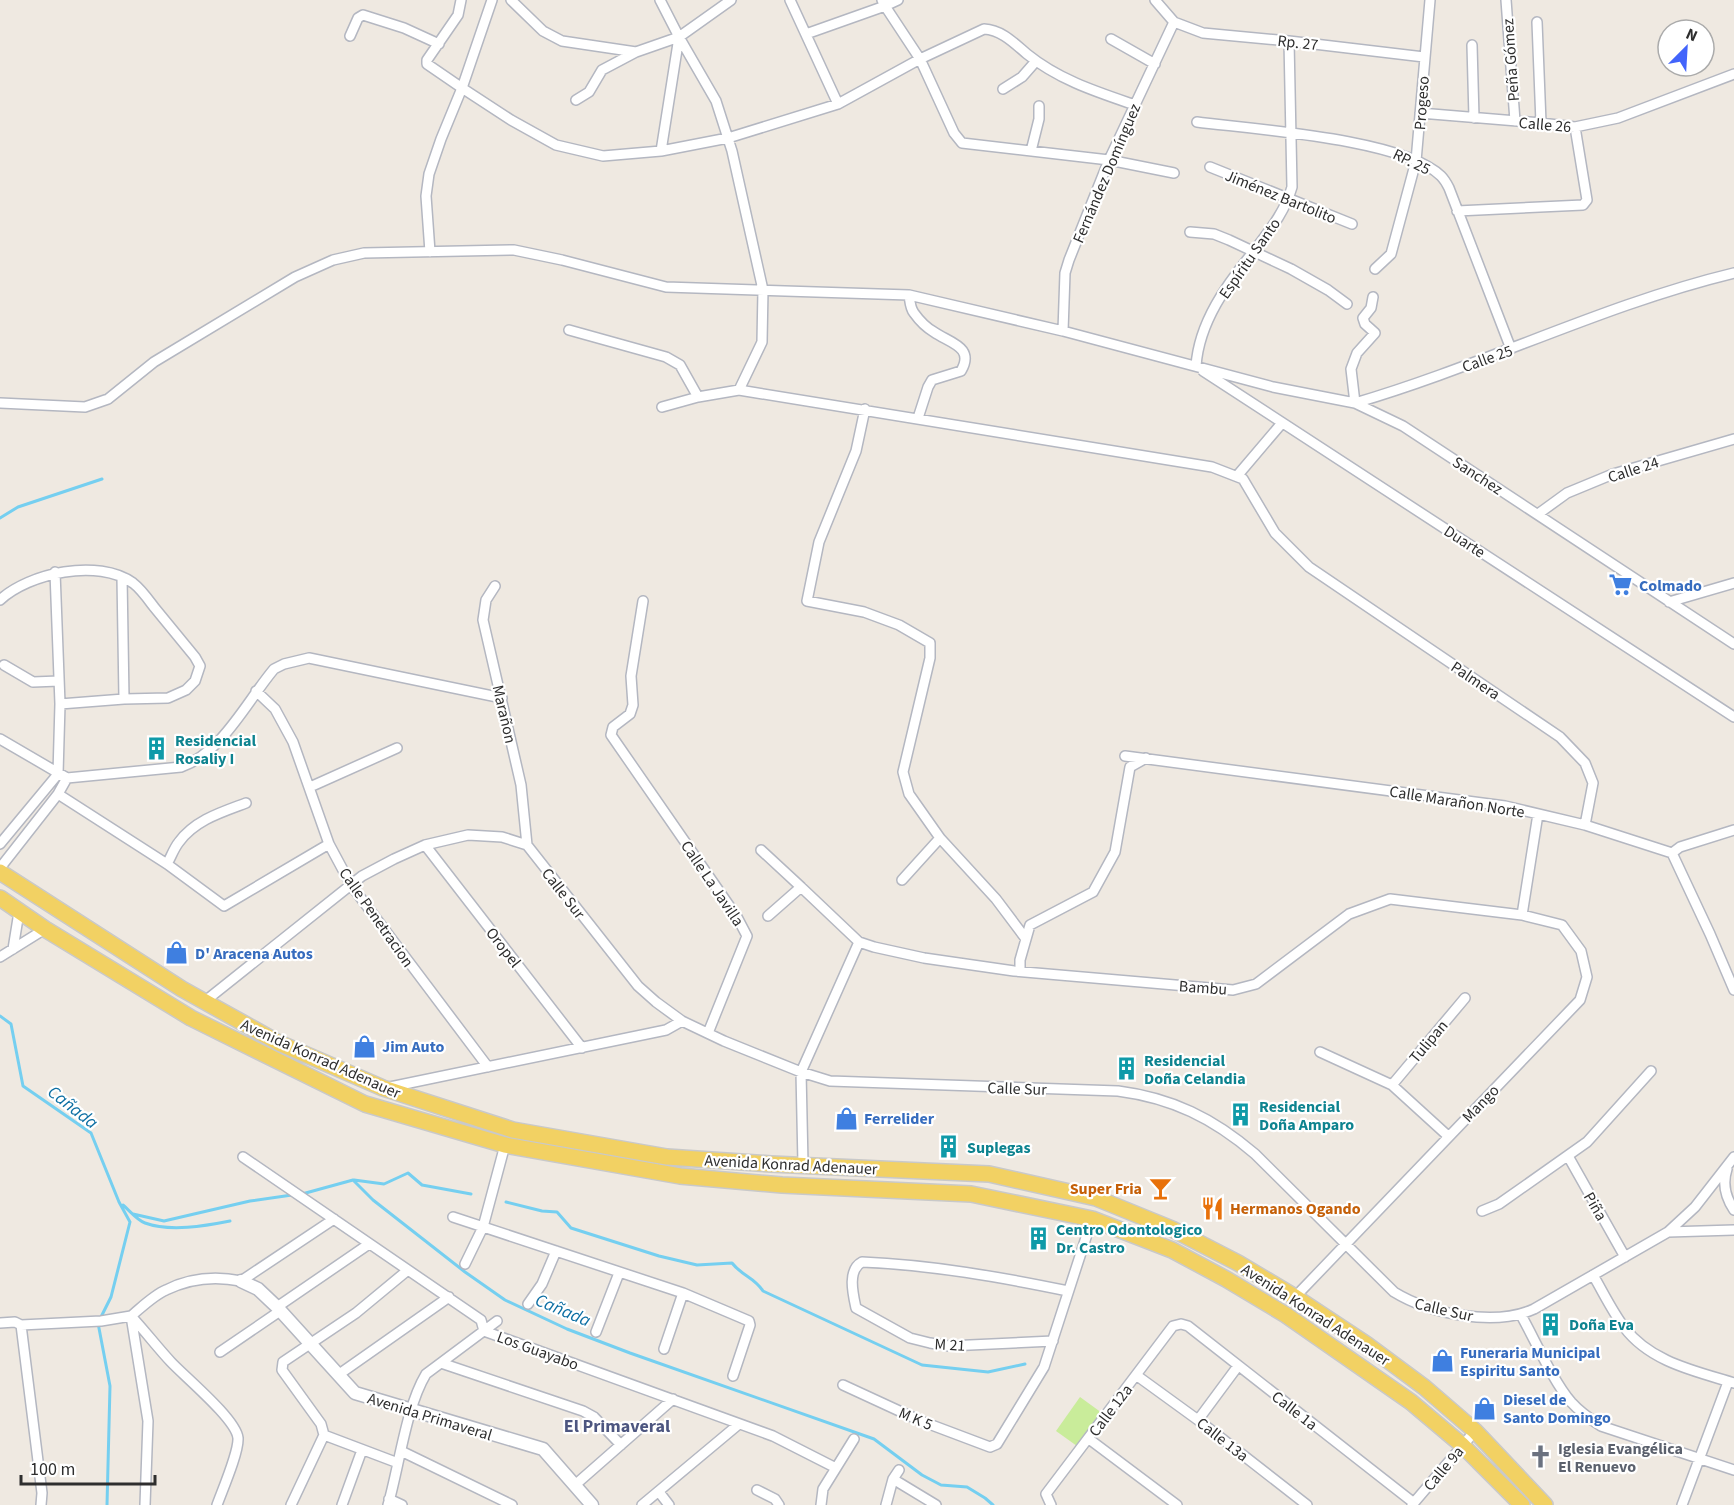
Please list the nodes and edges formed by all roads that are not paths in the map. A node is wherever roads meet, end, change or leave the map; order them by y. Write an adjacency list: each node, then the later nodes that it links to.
1 (461, 0): 19 (street)
2 (492, 0): 27 (street)
3 (511, 0): 21 (street)
4 (660, 0): 16 (street)
5 (731, 0): 16 (street)
6 (790, 0): 14 (street)
7 (898, 0): 11 (street)
8 (1155, 0): 12 (street)
9 (1430, 0): 22 (street, Progeso)
10 (1506, 0): 35 (street, Peña Gómez)
11 (884, 3): 14 (street); 23 (street)
12 (1174, 22): 18 (street, Rp. 27); 25 (street, Fernández Domínguez)
13 (1537, 22): 37 (street)
14 (806, 34): 30 (street)
15 (350, 36): 19 (street)
16 (679, 37): 21 (street); 40 (street); 41 (street)
17 (1110, 39): 25 (street)
18 (1288, 41): 22 (street, Rp. 27); 39 (street, Espíritu Santo)
19 (439, 44): 27 (street)
20 (1472, 45): 34 (street)
21 (636, 52): 29 (street)
22 (1424, 57): 33 (street, Progeso)
23 (920, 59): 24 (street); 30 (street); 42 (street)
24 (1036, 61): 28 (street); 31 (street)
25 (1155, 64): 31 (street, Fernández Domínguez)
26 (1734, 77): 38 (street, Calle 26)
27 (462, 88): 41 (street); 51 (street)
28 (1003, 89)
29 (576, 100)
30 (838, 104): 40 (street)
31 (1135, 105): 43 (street, Fernández Domínguez)
32 (1039, 106): 42 (street)
33 (1420, 113): 34 (street, Calle 26); 44 (street, Progeso)
34 (1474, 118): 35 (street, Calle 26)
35 (1515, 121): 37 (street, Calle 26)
36 (1197, 122): 39 (street, RP. 25)
37 (1541, 123): 38 (street, Calle 26)
38 (1575, 127): 48 (street)
39 (1291, 134): 44 (street, RP. 25); 47 (street, Espíritu Santo)
40 (728, 138): 41 (street); 55 (street)
41 (662, 151)
42 (1031, 151): 43 (street)
43 (1109, 160): 46 (street); 60 (street, Fernández Domínguez)
44 (1416, 161): 48 (street, RP. 25); 53 (street, Progeso)
45 (1210, 167): 47 (street, Jiménez Bartolito)
46 (1174, 173)
47 (1289, 198): 49 (street, Jiménez Bartolito); 52 (street, Espíritu Santo)
48 (1457, 211): 61 (street, RP. 25)
49 (1352, 224)
50 (1190, 232): 52 (street)
51 (430, 252): 55 (street, Sanchez); 65 (street, Sanchez)
52 (1253, 252): 58 (street); 62 (street, Espíritu Santo)
53 (1375, 268)
54 (1734, 273): 61 (street, Calle 25)
55 (763, 290): 56 (street, Sanchez); 63 (street)
56 (909, 295): 60 (street, Sanchez); 69 (street)
57 (1373, 297): 66 (street)
58 (1347, 304)
59 (569, 330): 64 (street)
60 (1063, 331): 62 (street, Sanchez)
61 (1511, 349): 66 (street, Calle 25)
62 (1196, 366): 66 (street, Sanchez); 70 (street, Duarte)
63 (739, 390): 64 (street); 68 (street)
64 (698, 397): 67 (street)
65 (0, 403)
66 (1354, 403): 73 (street, Sanchez)
67 (662, 406)
68 (865, 409): 69 (street); 100 (street)
69 (918, 418): 72 (street)
70 (1282, 423): 72 (street); 88 (street, Duarte)
71 (1734, 439): 73 (street, Calle 24)
72 (1237, 476): 98 (street, Palmera)
73 (1538, 514): 80 (street, Sanchez)
74 (55, 572): 75 (street); 78 (street); 83 (street)
75 (122, 577): 86 (street); 86 (street)
76 (1734, 583): 80 (street)
77 (495, 586): 85 (street, Marañon)
78 (0, 600)
79 (643, 601): 127 (street, Calle La Javilla)
80 (1670, 602): 81 (street, Sanchez)
81 (1734, 644)
82 (4, 664): 83 (street)
83 (59, 681): 87 (street)
84 (256, 691): 85 (street); 93 (street); 94 (street, Calle Penetracion)
85 (502, 698): 104 (street, Marañon)
86 (124, 699): 87 (street)
87 (60, 704): 93 (street)
88 (1734, 717)
89 (0, 739): 93 (street)
90 (397, 748): 94 (street)
91 (1125, 756): 92 (street, Calle Marañon Norte)
92 (1146, 758): 97 (street, Calle Marañon Norte); 117 (street)
93 (63, 776): 95 (street); 101 (street)
94 (310, 787): 102 (street, Calle Penetracion)
95 (58, 794): 107 (street); 108 (street)
96 (246, 803): 107 (street)
97 (1538, 814): 98 (street, Calle Marañon Norte); 114 (street)
98 (1585, 825): 106 (street, Calle Marañon Norte)
99 (1734, 830): 106 (street)
100 (940, 838): 109 (street); 117 (street)
101 (0, 844)
102 (329, 844): 107 (street); 110 (street, Calle Penetracion)
103 (425, 845): 104 (street); 110 (street); 128 (street, Oropel)
104 (527, 845): 126 (street, Calle Sur)
105 (761, 850): 111 (street)
106 (1671, 853): 123 (street)
107 (167, 864)
108 (0, 870): 125 (main road, Avenida Konrad Adenauer)
109 (902, 880)
110 (351, 885): 125 (street); 130 (street, Calle Penetracion)
111 (801, 887): 115 (street); 118 (street)
112 (0, 898): 113 (main road, Avenida Konrad Adenauer)
113 (19, 912): 116 (main road, Avenida Konrad Adenauer); 119 (street)
114 (1522, 915): 120 (street, Bambu); 122 (street, Bambu)
115 (768, 916)
116 (45, 928): 119 (street); 136 (main road, Avenida Konrad Adenauer)
117 (1026, 939): 122 (street)
118 (859, 942): 122 (street, Bambu); 132 (street)
119 (13, 949): 121 (street)
120 (1581, 951): 135 (street, Mango)
121 (0, 957)
122 (1020, 971)
123 (1734, 990)
124 (1465, 998): 133 (street, Tulipan)
125 (204, 1002): 134 (main road, Avenida Konrad Adenauer)
126 (682, 1021): 127 (street, Calle Sur); 128 (street)
127 (708, 1033): 132 (street, Calle Sur)
128 (582, 1048): 130 (street)
129 (1320, 1052): 133 (street)
130 (488, 1068): 134 (street)
131 (1651, 1071): 137 (street)
132 (801, 1072): 140 (street); 152 (street, Calle Sur)
133 (1392, 1085): 135 (street)
134 (383, 1088): 140 (main road, Avenida Konrad Adenauer)
135 (1448, 1136): 152 (street, Mango)
136 (505, 1145): 142 (main road, Avenida Konrad Adenauer); 148 (street)
137 (1568, 1156): 143 (street); 154 (street, Piña)
138 (243, 1157): 146 (street, Los Guayabo)
139 (1732, 1159): 144 (street); 150 (street)
140 (803, 1164): 141 (main road, Avenida Konrad Adenauer)
141 (972, 1172): 142 (main road); 163 (main road, Avenida Konrad Adenauer)
142 (971, 1194): 147 (main road, Avenida Konrad Adenauer)
143 (1482, 1210)
144 (1734, 1210)
145 (453, 1217): 148 (street)
146 (334, 1219): 151 (street, Los Guayabo); 159 (street)
147 (1092, 1219): 160 (street); 194 (main road, Avenida Konrad Adenauer)
148 (483, 1227): 153 (street); 155 (street)
149 (1734, 1230): 150 (street)
150 (1668, 1232): 154 (street)
151 (369, 1244): 156 (street, Los Guayabo); 165 (street)
152 (1346, 1244): 163 (street, Mango); 166 (street, Calle Sur)
153 (556, 1251): 157 (street); 164 (street)
154 (1625, 1257): 158 (street)
155 (465, 1264)
156 (408, 1270): 162 (street, Los Guayabo); 175 (street)
157 (619, 1273): 161 (street); 173 (street)
158 (1593, 1275): 166 (street); 183 (street)
159 (241, 1281): 165 (street, Avenida Primaveral); 167 (street, Avenida Primaveral)
160 (1068, 1291): 174 (street); 174 (street, M 21)
161 (683, 1293): 176 (street); 182 (street)
162 (448, 1297): 172 (street, Los Guayabo); 180 (street)
163 (1295, 1297): 189 (main road, Avenida Konrad Adenauer)
164 (528, 1304)
165 (279, 1309): 175 (street, Avenida Primaveral); 177 (street)
166 (1521, 1315): 197 (street)
167 (131, 1316): 170 (street); 207 (street); 210 (street)
168 (497, 1321): 172 (street)
169 (0, 1323): 170 (street)
170 (21, 1325): 209 (street)
171 (1173, 1326): 179 (street, Calle 1a); 181 (street, Calle 12a)
172 (484, 1331): 178 (street); 185 (street, Los Guayabo)
173 (596, 1332)
174 (1053, 1341): 184 (street, M K 5)
175 (311, 1344): 180 (street, Avenida Primaveral); 190 (street)
176 (664, 1349)
177 (220, 1352)
178 (441, 1364): 186 (street); 193 (street)
179 (1238, 1366): 187 (street); 208 (street, Calle 1a)
180 (338, 1375): 186 (street, Avenida Primaveral)
181 (1136, 1375): 187 (street, Calle 13a); 192 (street, Calle 12a)
182 (733, 1376)
183 (1731, 1382): 197 (street)
184 (843, 1385)
185 (673, 1399): 188 (street, Los Guayabo); 193 (street)
186 (412, 1410): 196 (street); 203 (street, Avenida Primaveral)
187 (1198, 1420): 225 (street, Calle 13a)
188 (739, 1424): 199 (street, Los Guayabo); 205 (street)
189 (1475, 1431): 194 (street, Calle 9a); 227 (main road, Avenida Konrad Adenauer)
190 (324, 1435): 195 (street); 212 (street)
191 (854, 1439): 199 (street)
192 (1089, 1439): 223 (street, Calle 12a); 224 (street)
193 (621, 1445): 203 (street)
194 (1462, 1445): 208 (street, Calle 9a); 226 (main road, Avenida Konrad Adenauer)
195 (362, 1449): 198 (street); 213 (street)
196 (401, 1451): 198 (street); 215 (street)
197 (1699, 1460): 201 (street); 228 (street)
198 (398, 1463): 206 (street)
199 (836, 1468): 220 (street)
200 (899, 1470): 202 (street)
201 (1734, 1470)
202 (893, 1479): 221 (street); 222 (street)
203 (575, 1485): 216 (street, Avenida Primaveral)
204 (758, 1490): 219 (street)
205 (658, 1492): 217 (street); 218 (street)
206 (388, 1502): 214 (street)
207 (217, 1504): 211 (street)
208 (1413, 1504)
209 (41, 1505)
210 (145, 1505)
211 (229, 1505)
212 (291, 1505)
213 (342, 1505)
214 (402, 1505)
215 (512, 1505)
216 (592, 1505)
217 (642, 1505)
218 (669, 1505)
219 (778, 1505)
220 (821, 1505)
221 (886, 1505)
222 (936, 1505)
223 (1052, 1505)
224 (1177, 1505)
225 (1307, 1505)
226 (1522, 1505)
227 (1545, 1505)
228 (1682, 1505)

